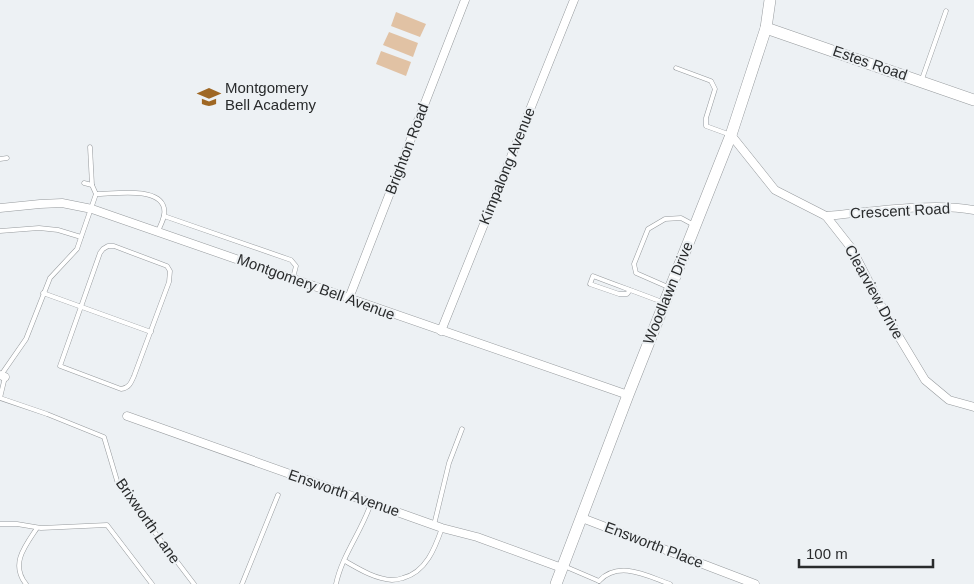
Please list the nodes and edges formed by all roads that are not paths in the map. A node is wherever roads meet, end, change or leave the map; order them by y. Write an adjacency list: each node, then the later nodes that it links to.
1 (465, 0): 29 (street, Brighton Road)
2 (574, 0): 32 (street, Kimpalong Avenue)
3 (770, 0): 5 (main road, Woodlawn Drive)
4 (946, 11): 7 (lane)
5 (766, 28): 7 (main road, Estes Road); 9 (main road, Woodlawn Drive)
6 (676, 68): 9 (lane)
7 (922, 81): 8 (main road, Estes Road)
8 (974, 100)
9 (730, 135): 20 (street, Clearview Drive); 21 (main road, Woodlawn Drive)
10 (90, 147): 14 (lane)
11 (7, 158): 12 (lane)
12 (0, 159)
13 (84, 183): 14 (lane)
14 (92, 185): 15 (lane)
15 (96, 194): 17 (lane, Brixworth Lane); 19 (lane)
16 (0, 208): 17 (street, Montgomery Bell Avenue)
17 (92, 209): 22 (street, Montgomery Bell Avenue); 24 (lane, Brixworth Lane)
18 (974, 210): 20 (street, Crescent Road)
19 (164, 216): 22 (lane); 25 (lane)
20 (826, 216): 37 (street, Clearview Drive)
21 (695, 225): 26 (main road, Woodlawn Drive); 26 (lane)
22 (158, 231): 25 (street, Montgomery Bell Avenue)
23 (0, 232): 24 (lane)
24 (81, 237): 28 (lane, Brixworth Lane)
25 (293, 278): 29 (street, Montgomery Bell Avenue)
26 (670, 288): 30 (main road, Woodlawn Drive)
27 (630, 290): 27 (lane); 30 (lane)
28 (44, 293): 31 (lane); 34 (lane, Brixworth Lane)
29 (349, 298): 32 (street, Montgomery Bell Avenue)
30 (664, 303): 35 (main road, Woodlawn Drive)
31 (81, 307): 33 (lane); 33 (lane); 33 (lane)
32 (441, 331): 35 (street, Montgomery Bell Avenue)
33 (151, 332)
34 (2, 376): 36 (lane, Brixworth Lane)
35 (628, 395): 42 (main road, Woodlawn Drive)
36 (0, 398): 53 (lane, Brixworth Lane)
37 (974, 407)
38 (127, 416): 41 (street, Ensworth Avenue)
39 (462, 429): 44 (lane)
40 (278, 495): 54 (lane)
41 (371, 503): 44 (street, Ensworth Avenue); 47 (lane)
42 (582, 518): 48 (main road, Woodlawn Drive); 59 (street, Ensworth Place)
43 (0, 524): 45 (lane)
44 (434, 525): 46 (street, Ensworth Avenue)
45 (37, 528): 51 (lane); 52 (lane)
46 (442, 528): 47 (lane); 48 (street, Ensworth Avenue)
47 (345, 561): 55 (lane)
48 (563, 567): 49 (lane); 56 (main road, Woodlawn Drive)
49 (590, 577): 50 (lane); 57 (lane)
50 (599, 583): 58 (lane)
51 (26, 584)
52 (152, 584)
53 (194, 584)
54 (242, 584)
55 (336, 584)
56 (556, 584)
57 (587, 584)
58 (670, 584)
59 (755, 584)

